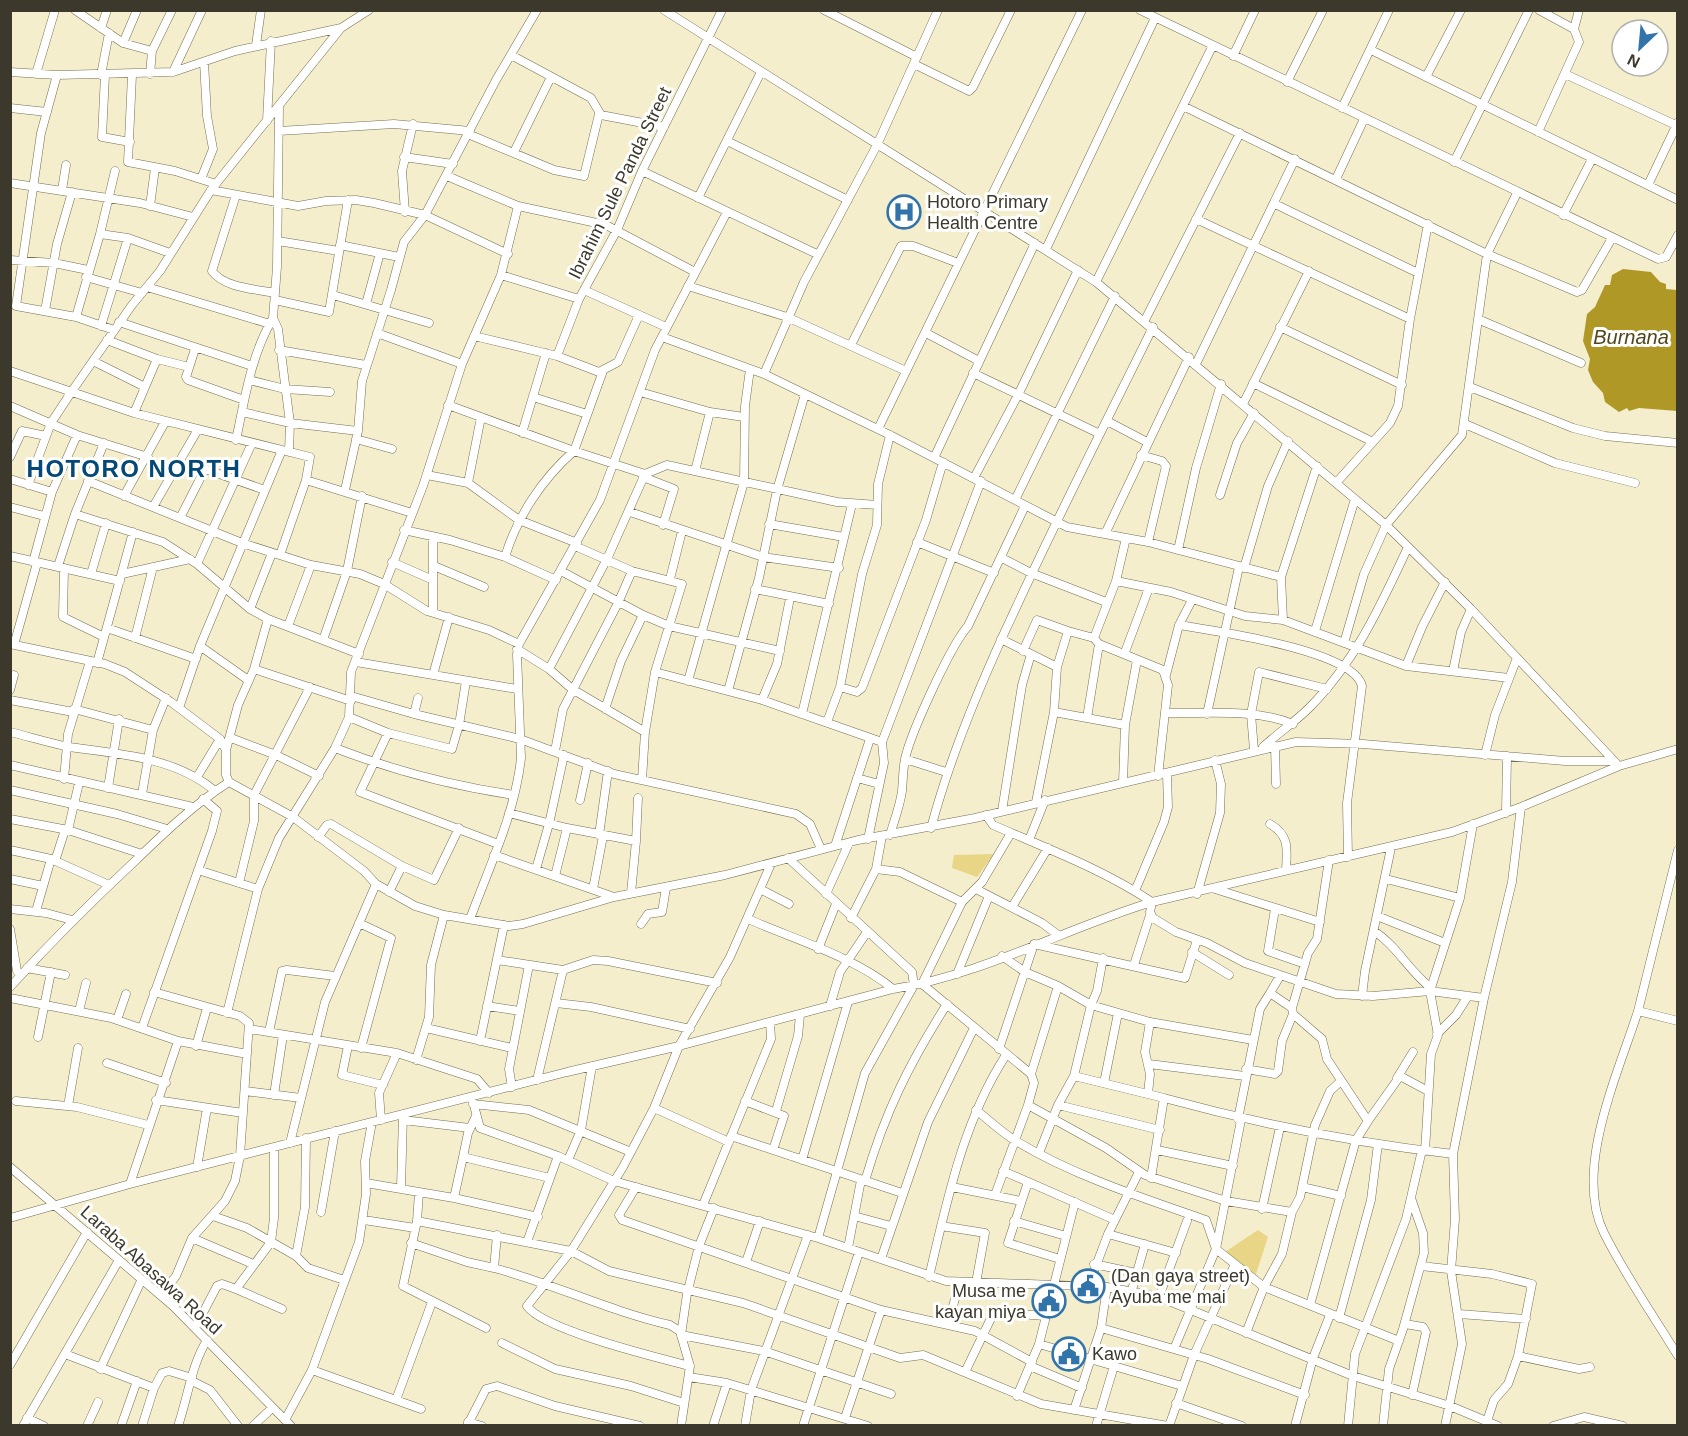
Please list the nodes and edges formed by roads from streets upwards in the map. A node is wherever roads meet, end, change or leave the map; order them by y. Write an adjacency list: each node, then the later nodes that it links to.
1 (55, 10): 44 (street)
2 (75, 10): 24 (street)
3 (107, 10): 26 (street)
4 (138, 10): 32 (street)
5 (172, 10): 36 (street)
6 (202, 10): 42 (street)
7 (261, 10): 33 (street)
8 (537, 10): 37 (street)
9 (664, 10): 30 (street)
10 (722, 10): 30 (street, Ibrahim Sule Panda Street)
11 (824, 10): 39 (street)
12 (938, 10): 39 (street)
13 (1011, 10): 39 (street)
14 (1082, 10): 104 (street)
15 (1140, 10): 25 (street)
16 (1255, 10): 38 (street)
17 (1323, 10): 52 (street)
18 (1389, 10): 35 (street)
19 (1461, 10): 51 (street)
20 (1529, 10): 53 (street)
21 (1539, 10): 28 (street)
22 (1579, 10): 28 (street)
23 (368, 11): 27 (street)
24 (85, 13): 26 (street)
25 (1155, 18): 34 (street); 119 (street)
26 (101, 28): 29 (street)
27 (341, 28): 31 (street); 56 (street)
28 (1574, 29): 49 (street)
29 (108, 33): 32 (street); 47 (street)
30 (708, 39): 43 (street); 64 (street, Ibrahim Sule Panda Street)
31 (271, 41): 33 (street); 61 (street)
32 (123, 43): 36 (street)
33 (256, 45): 40 (street)
34 (1212, 47): 38 (street); 54 (street)
35 (1371, 50): 51 (street); 57 (street)
36 (152, 51): 45 (street)
37 (511, 55): 50 (street); 67 (street)
38 (1233, 56): 52 (street)
39 (915, 60): 71 (street)
40 (204, 62): 42 (street); 83 (street)
41 (10, 72): 44 (street)
42 (173, 72): 45 (street)
43 (761, 72): 69 (street); 71 (street)
44 (36, 74): 46 (street)
45 (150, 74): 48 (street)
46 (57, 75): 47 (street); 58 (street)
47 (103, 75): 48 (street); 70 (street)
48 (132, 75): 70 (street)
49 (1565, 75): 63 (street); 66 (street)
50 (551, 77): 59 (street); 72 (street)
51 (1426, 77): 53 (street)
52 (1287, 82): 57 (street)
53 (1483, 105): 66 (street); 76 (street)
54 (1185, 107): 68 (street); 136 (street)
55 (10, 108): 58 (street)
56 (279, 108): 61 (street); 65 (street)
57 (1342, 108): 60 (street)
58 (46, 112): 86 (street)
59 (599, 114): 64 (street); 72 (street)
60 (1364, 119): 76 (street); 84 (street)
61 (267, 122): 88 (street)
62 (413, 124): 65 (street); 67 (street); 73 (street)
63 (1677, 125): 87 (street)
64 (664, 127): 81 (street, Ibrahim Sule Panda Street)
65 (279, 131): 98 (street)
66 (1538, 132): 75 (street)
67 (469, 133): 72 (street); 77 (street)
68 (1240, 133): 74 (street); 108 (street)
69 (727, 141): 94 (street); 95 (street)
70 (130, 142): 79 (street)
71 (877, 145): 95 (street); 104 (street)
72 (514, 152)
73 (404, 157): 77 (street); 102 (street)
74 (1295, 159): 84 (street); 99 (street)
75 (1592, 159): 87 (street); 106 (street)
76 (1454, 162): 91 (street)
77 (453, 164): 82 (street)
78 (66, 165): 89 (street)
79 (155, 168): 83 (street); 100 (street)
80 (116, 171): 93 (street)
81 (642, 171): 94 (street); 110 (street, Ibrahim Sule Panda Street)
82 (447, 176): 101 (street); 105 (street)
83 (201, 179): 88 (street)
84 (1336, 179): 109 (street)
85 (10, 183): 86 (street)
86 (33, 185): 89 (street); 127 (street)
87 (1648, 185): 96 (street)
88 (214, 187): 92 (street); 107 (street)
89 (62, 190): 90 (street)
90 (72, 192): 93 (street); 128 (street)
91 (1517, 193): 106 (street); 124 (street)
92 (236, 195): 98 (street); 142 (street)
93 (110, 198): 100 (street); 111 (street)
94 (698, 198): 103 (street)
95 (848, 200): 123 (street)
96 (1677, 200)
97 (348, 201): 98 (street); 102 (street); 118 (street)
98 (278, 204): 115 (street)
99 (1275, 204): 117 (street); 133 (street)
100 (150, 206): 107 (street)
101 (518, 206): 110 (street); 122 (street)
102 (405, 212): 105 (street)
103 (727, 212): 123 (street); 131 (street)
104 (986, 212): 116 (street); 129 (street)
105 (425, 215): 122 (street); 125 (street)
106 (1563, 215): 114 (street)
107 (193, 217): 120 (street)
108 (1196, 219): 117 (street); 152 (street)
109 (1428, 224): 124 (street); 133 (street)
110 (617, 230): 131 (street); 140 (street, Ibrahim Sule Panda Street)
111 (100, 234): 113 (street); 134 (street)
112 (1677, 235): 114 (street)
113 (128, 238): 120 (street); 137 (street)
114 (1612, 238): 124 (street)
115 (278, 242): 118 (street); 142 (street)
116 (1035, 243): 119 (street); 175 (street)
117 (1254, 244): 132 (street); 178 (street)
118 (339, 248): 121 (street); 141 (street)
119 (1046, 249): 130 (street)
120 (170, 253): 139 (street)
121 (380, 254): 125 (street); 145 (street)
122 (508, 254): 135 (street)
123 (817, 254): 150 (street)
124 (1487, 254): 153 (street)
125 (399, 257): 146 (street)
126 (10, 260): 127 (street)
127 (22, 260): 128 (street); 147 (street)
128 (54, 263): 134 (street); 147 (street)
129 (958, 263): 163 (street); 167 (street)
130 (1078, 270): 136 (street); 198 (street)
131 (695, 272): 138 (street)
132 (1309, 272): 151 (street); 160 (street)
133 (1418, 273): 151 (street)
134 (87, 274): 137 (street); 149 (street)
135 (501, 275): 144 (street, Ibrahim Sule Panda Street); 164 (street)
136 (1096, 282): 143 (street)
137 (115, 285): 139 (street); 157 (street)
138 (688, 286): 150 (street); 158 (street)
139 (144, 290): 154 (street); 155 (street)
140 (584, 290): 144 (street, Ibrahim Sule Panda Street); 148 (street)
141 (333, 295): 142 (street); 145 (street)
142 (275, 296): 154 (street)
143 (1115, 296): 152 (street); 207 (street)
144 (579, 298): 171 (street)
145 (366, 303): 146 (street)
146 (386, 309): 156 (street); 162 (street)
147 (45, 311): 149 (street)
148 (639, 315): 158 (street); 184 (street)
149 (76, 317): 157 (street)
150 (787, 317): 167 (street); 187 (street)
151 (1410, 319): 191 (street)
152 (1145, 320): 159 (street)
153 (1480, 320): 176 (street); 193 (street)
154 (271, 321): 169 (street); 180 (street)
155 (119, 322): 161 (street); 168 (street)
156 (429, 323)
157 (101, 326): 161 (street)
158 (666, 327): 165 (street)
159 (1154, 327): 172 (street); 213 (street)
160 (1280, 327): 189 (street); 191 (street)
161 (114, 330): 166 (street)
162 (377, 333): 177 (street); 179 (street)
163 (926, 333): 175 (street); 185 (street)
164 (474, 336): 170 (street); 177 (street)
165 (662, 337): 182 (street); 197 (street)
166 (107, 340): 173 (street); 174 (street)
167 (851, 345): 185 (street)
168 (195, 349): 180 (street); 181 (street)
169 (279, 350): 179 (street); 194 (street)
170 (546, 353): 171 (street); 200 (street)
171 (557, 356): 184 (street)
172 (1189, 357): 178 (street); 228 (street)
173 (157, 359): 181 (street); 192 (street)
174 (93, 361): 192 (street); 195 (street)
175 (979, 361): 186 (street)
176 (1581, 363)
177 (462, 364): 203 (street)
178 (1196, 364): 190 (street)
179 (366, 365): 223 (street)
180 (252, 366): 188 (street)
181 (189, 367): 201 (street)
182 (750, 369): 187 (street); 212 (street)
183 (10, 370): 195 (street)
184 (603, 371): 210 (street)
185 (906, 371): 218 (street)
186 (973, 373): 198 (street); 239 (street)
187 (764, 374): 199 (street)
188 (249, 380): 194 (street); 201 (street)
189 (1253, 383): 202 (street); 229 (street)
190 (1221, 384): 202 (street); 297 (street)
191 (1402, 385): 229 (street)
192 (145, 387): 208 (street)
193 (1470, 387): 217 (street); 232 (street)
194 (285, 389): 196 (street); 216 (street)
195 (72, 391): 208 (street); 215 (street)
196 (330, 392)
197 (640, 392): 206 (street); 241 (street)
198 (1019, 393): 207 (street); 251 (street)
199 (805, 394): 218 (street); 260 (street)
200 (533, 398): 210 (street); 220 (street)
201 (244, 400): 205 (street)
202 (1243, 404): 209 (street)
203 (448, 405): 211 (street); 246 (street)
204 (10, 406): 215 (street)
205 (242, 412): 216 (street); 226 (street)
206 (710, 412): 212 (street); 245 (street)
207 (1058, 412): 221 (street); 266 (street)
208 (134, 413): 214 (street)
209 (1254, 413): 227 (street); 262 (street)
210 (587, 414): 235 (street)
211 (481, 417): 220 (street); 254 (street)
212 (744, 417): 253 (street)
213 (1107, 421): 221 (street); 228 (street)
214 (165, 422): 219 (street); 238 (street)
215 (51, 423): 222 (street); 225 (street)
216 (290, 423): 223 (street); 234 (street)
217 (1465, 424): 256 (street); 282 (street)
218 (878, 429): 224 (street)
219 (198, 431): 226 (street); 271 (street)
220 (522, 433): 235 (street)
221 (1100, 434): 279 (street)
222 (78, 435): 230 (street); 261 (street)
223 (357, 435): 233 (street); 259 (street)
224 (890, 435): 239 (street); 268 (street)
225 (46, 436): 237 (street); 257 (street)
226 (236, 440): 231 (street)
227 (1288, 441): 243 (street); 313 (street)
228 (1147, 442): 236 (street)
229 (1373, 442): 255 (street)
230 (104, 443): 238 (street); 252 (street)
231 (252, 443): 234 (street); 249 (street)
232 (1677, 444)
233 (392, 449)
234 (285, 451): 250 (street); 258 (street)
235 (574, 451): 241 (street); 277 (street)
236 (1141, 455): 287 (street); 291 (street)
237 (10, 457)
238 (148, 457): 263 (street)
239 (934, 458): 240 (street)
240 (943, 462): 251 (street); 293 (street)
241 (614, 463): 247 (street); 294 (street)
242 (196, 466): 244 (street)
243 (1317, 466): 255 (street); 322 (street)
244 (205, 469): 249 (street); 276 (street)
245 (695, 471): 247 (street); 253 (street)
246 (427, 475): 254 (street); 273 (street)
247 (644, 476): 272 (street); 281 (street)
248 (10, 479): 257 (street)
249 (237, 479): 258 (street); 286 (street)
250 (306, 480): 259 (street); 298 (street)
251 (978, 480): 266 (street); 299 (street)
252 (88, 481): 263 (street); 274 (street)
253 (744, 482): 260 (street); 295 (street)
254 (468, 483): 277 (street)
255 (1336, 483): 265 (street)
256 (1635, 483)
257 (28, 484): 261 (street)
258 (265, 490): 292 (street)
259 (345, 490): 264 (street)
260 (777, 490): 267 (street); 280 (street)
261 (52, 492): 275 (street)
262 (1220, 495)
263 (124, 496): 271 (street)
264 (362, 496): 273 (street); 315 (street)
265 (1355, 499): 282 (street); 352 (street)
266 (1016, 500): 269 (street)
267 (852, 504): 268 (street); 289 (street)
268 (877, 505): 390 (street)
269 (1026, 506): 279 (street); 303 (street)
270 (10, 507): 275 (street)
271 (153, 507): 276 (street)
272 (630, 512): 281 (street); 305 (street)
273 (412, 513): 283 (street)
274 (75, 514): 278 (street); 311 (street)
275 (44, 516): 306 (street)
276 (180, 518): 286 (street)
277 (519, 520): 294 (street); 301 (street)
278 (106, 522): 285 (street); 320 (street)
279 (1054, 522): 287 (street); 319 (street)
280 (769, 524): 289 (street); 302 (street)
281 (663, 525): 284 (street)
282 (1386, 525): 296 (street); 361 (street)
283 (404, 530): 288 (street); 307 (street)
284 (682, 531): 295 (street); 323 (street)
285 (133, 532): 304 (street); 321 (street)
286 (214, 532): 292 (street); 308 (street)
287 (1105, 534): 290 (street)
288 (433, 537): 301 (street); 310 (street)
289 (844, 537): 314 (street)
290 (1126, 538): 291 (street); 326 (street)
291 (1148, 542): 297 (street)
292 (242, 543): 298 (street); 329 (street)
293 (917, 543): 299 (street); 390 (street)
294 (576, 544): 305 (street); 316 (street)
295 (727, 546): 302 (street); 354 (street)
296 (1408, 547): 327 (street); 365 (street)
297 (1178, 550): 313 (street)
298 (276, 554): 309 (street); 339 (street)
299 (953, 555): 318 (street); 425 (street)
300 (10, 556): 306 (street)
301 (505, 557): 325 (street)
302 (763, 557): 314 (street); 333 (street)
303 (1002, 558): 318 (street); 319 (street)
304 (190, 559): 308 (street); 312 (street)
305 (607, 559): 317 (street); 331 (street)
306 (35, 562): 311 (street); 362 (street)
307 (393, 562): 324 (street); 328 (street)
308 (197, 564): 329 (street)
309 (311, 565): 315 (street); 348 (street)
310 (434, 566): 324 (street); 330 (street)
311 (61, 567): 320 (street); 355 (street)
312 (153, 567): 321 (street); 356 (street)
313 (1242, 567): 322 (street); 342 (street)
314 (839, 568): 338 (street)
315 (347, 571): 328 (street); 358 (street)
316 (561, 571): 325 (street); 331 (street)
317 (632, 571): 323 (street); 337 (street)
318 (994, 573): 439 (street)
319 (1031, 573): 336 (street); 357 (street)
320 (91, 574): 321 (street)
321 (121, 577): 350 (street)
322 (1281, 577): 346 (street)
323 (670, 579): 349 (street)
324 (433, 580): 341 (street)
325 (556, 580): 364 (street)
326 (1116, 581): 332 (street); 336 (street)
327 (1445, 582): 340 (street); 376 (street)
328 (384, 584): 341 (street); 370 (street)
329 (224, 585): 339 (street); 363 (street)
330 (484, 586)
331 (592, 588): 337 (street); 379 (street)
332 (1149, 588): 335 (street); 368 (street)
333 (755, 589): 334 (street); 359 (street)
334 (790, 598): 338 (street); 366 (street)
335 (1192, 600): 342 (street); 347 (street)
336 (1106, 602): 360 (street)
337 (618, 603): 343 (street); 392 (street)
338 (829, 604): 407 (street)
339 (250, 609): 345 (street)
340 (1471, 609): 371 (street); 380 (street)
341 (433, 612): 344 (street)
342 (1229, 612): 346 (street); 353 (street)
343 (643, 615): 349 (street); 402 (street)
344 (449, 617): 364 (street); 383 (street)
345 (268, 619): 348 (street); 378 (street)
346 (1283, 620): 352 (street)
347 (1179, 625): 353 (street); 384 (street)
348 (288, 626): 358 (street)
349 (669, 626): 354 (street); 381 (street)
350 (107, 628): 355 (street); 356 (street)
351 (1068, 631): 360 (street); 367 (street); 377 (street)
352 (1315, 631): 361 (street)
353 (1225, 632): 375 (street); 408 (street)
354 (701, 635): 359 (street); 388 (street)
355 (104, 637): 374 (street)
356 (135, 638): 372 (street)
357 (1001, 639): 367 (street); 447 (street)
358 (322, 640): 370 (street)
359 (741, 641): 366 (street); 395 (street)
360 (1096, 641): 368 (street); 411 (street)
361 (1344, 643): 365 (street)
362 (12, 645): 374 (street)
363 (200, 646): 372 (street); 386 (street)
364 (518, 647): 379 (street); 391 (street)
365 (1357, 648): 375 (street); 376 (street)
366 (780, 651): 400 (street)
367 (1023, 651): 369 (street)
368 (1125, 652): 373 (street)
369 (1031, 654): 377 (street); 473 (street)
370 (357, 658): 383 (street); 398 (street)
371 (1517, 658): 385 (street); 444 (street)
372 (196, 659): 401 (street)
373 (1137, 660): 384 (street); 416 (street)
374 (93, 662): 396 (street); 403 (street)
375 (1345, 665): 393 (street); 426 (street)
376 (1406, 666): 380 (street)
377 (1057, 667): 404 (street)
378 (254, 669): 386 (street); 389 (street)
379 (549, 669): 392 (street)
380 (1453, 671): 385 (street)
381 (655, 672): 388 (street); 419 (street)
382 (14, 675): 394 (street)
383 (433, 675): 387 (street)
384 (1166, 675): 405 (street)
385 (1509, 678): 437 (street)
386 (248, 680): 421 (street)
387 (466, 681): 391 (street); 415 (street)
388 (688, 681): 395 (street)
389 (309, 687): 398 (street); 436 (street)
390 (840, 687): 413 (street)
391 (517, 689): 422 (street)
392 (572, 689): 402 (street); 433 (street)
393 (1327, 689): 409 (street); 414 (street)
394 (10, 690)
395 (729, 692): 400 (street)
396 (166, 698): 401 (street); 417 (street)
397 (418, 698): 406 (street)
398 (351, 699): 406 (street); 410 (street)
399 (10, 700): 403 (street)
400 (762, 700): 407 (street)
401 (179, 708): 423 (street)
402 (605, 709): 419 (street)
403 (73, 711): 412 (street); 427 (street)
404 (1054, 712): 411 (street); 469 (street)
405 (1165, 713): 408 (street); 450 (street)
406 (414, 714): 415 (street)
407 (802, 714): 413 (street)
408 (1207, 714): 409 (street)
409 (1251, 714): 414 (street); 432 (street)
410 (349, 717): 420 (street); 429 (street)
411 (1087, 718): 416 (street)
412 (119, 719): 417 (street); 434 (street)
413 (827, 722): 424 (street)
414 (1293, 724): 432 (street)
415 (459, 725): 420 (street); 422 (street)
416 (1125, 725): 457 (street)
417 (153, 730): 440 (street)
418 (10, 732): 427 (street)
419 (645, 732): 454 (street)
420 (388, 733): 442 (street)
421 (231, 738): 431 (street); 436 (street)
422 (520, 738): 433 (street); 465 (street)
423 (219, 739): 431 (street); 451 (street)
424 (870, 740): 425 (street); 452 (street)
425 (882, 742): 458 (street)
426 (1355, 744): 428 (street); 437 (street); 504 (street)
427 (66, 746): 434 (street); 453 (street)
428 (1275, 746): 432 (street); 459 (street)
429 (335, 748): 442 (street); 449 (street)
430 (1677, 749): 444 (street)
431 (226, 750): 455 (street)
432 (1258, 750): 441 (street)
433 (555, 751): 435 (street)
434 (112, 753): 440 (street); 460 (street)
435 (564, 754): 443 (street); 479 (street)
436 (276, 755): 449 (street); 464 (street)
437 (1485, 755): 438 (street)
438 (1507, 756): 444 (street); 475 (street)
439 (905, 759): 447 (street); 489 (street)
440 (148, 760): 451 (street); 463 (street)
441 (1215, 760): 448 (street); 531 (street)
442 (375, 762): 465 (street); 482 (street)
443 (588, 764): 446 (street); 468 (street)
444 (1616, 764): 472 (street)
445 (10, 765): 453 (street)
446 (608, 771): 454 (street); 488 (street)
447 (946, 772): 484 (street)
448 (1167, 774): 450 (street); 527 (street)
449 (319, 776): 477 (street)
450 (1158, 776): 457 (street)
451 (197, 777): 462 (street)
452 (857, 777): 458 (street); 496 (street)
453 (64, 779): 456 (street)
454 (642, 780): 499 (street)
455 (229, 782): 462 (street); 464 (street)
456 (79, 783): 460 (street); 470 (street)
457 (1123, 783): 469 (street)
458 (879, 784): 491 (street)
459 (1276, 784)
460 (108, 788): 463 (street)
461 (10, 790): 470 (street)
462 (215, 791): 467 (street)
463 (142, 794): 471 (street)
464 (254, 795): 477 (street); 517 (street)
465 (514, 795): 474 (street)
466 (638, 798): 493 (street)
467 (203, 799): 471 (street); 512 (street)
468 (579, 800)
469 (1041, 801): 473 (street); 492 (street)
470 (74, 806): 485 (street); 486 (street)
471 (193, 807): 486 (street)
472 (1521, 807): 475 (street); 593 (street)
473 (1002, 811): 476 (street)
474 (509, 813): 479 (street); 495 (street)
475 (1506, 813): 481 (street)
476 (986, 815): 484 (street); 487 (street)
477 (293, 817): 490 (street); 522 (street)
478 (10, 819): 485 (street)
479 (549, 824): 483 (street); 510 (street)
480 (1270, 824): 513 (street)
481 (1473, 824): 498 (street); 534 (street)
482 (459, 828): 495 (street); 509 (street)
483 (567, 828): 488 (street); 514 (street)
484 (931, 828): 489 (street)
485 (67, 830): 502 (street); 506 (street)
486 (167, 830): 502 (street)
487 (1011, 833): 492 (street); 525 (street)
488 (601, 835): 493 (street); 523 (street)
489 (886, 836): 491 (street); 511 (street)
490 (318, 837): 509 (street); 518 (street)
491 (868, 838): 494 (street)
492 (1029, 840): 497 (street)
493 (636, 841): 529 (street)
494 (849, 843): 496 (street); 530 (street)
495 (498, 844): 503 (street)
496 (835, 846): 499 (street)
497 (1048, 848): 527 (street); 539 (street)
498 (1391, 848): 504 (street); 516 (street)
499 (821, 849): 505 (street)
500 (10, 850): 506 (street)
501 (1677, 850): 605 (street)
502 (142, 854): 519 (street)
503 (494, 855): 510 (street); 547 (street)
504 (1348, 857): 507 (street)
505 (788, 858): 508 (street); 530 (street)
506 (53, 860): 519 (street); 520 (street)
507 (1329, 860): 513 (street); 550 (street)
508 (771, 864): 521 (street); 524 (street)
509 (402, 867): 528 (street)
510 (536, 869): 514 (street)
511 (876, 869): 535 (street); 546 (street)
512 (198, 870): 517 (street); 587 (street)
513 (1286, 870): 526 (street)
514 (555, 876): 523 (street)
515 (10, 879): 520 (street)
516 (1386, 879): 534 (street); 545 (street)
517 (238, 883): 522 (street)
518 (376, 884): 528 (street); 551 (street)
519 (109, 885): 549 (street)
520 (43, 886): 542 (street)
521 (666, 888): 529 (street); 552 (street)
522 (258, 889): 606 (street)
523 (593, 889): 533 (street)
524 (760, 889): 537 (street); 548 (street)
525 (976, 889): 532 (street); 535 (street)
526 (1215, 889): 531 (street); 541 (street)
527 (1135, 891): 536 (street)
528 (389, 892): 543 (street)
529 (631, 893): 533 (street)
530 (826, 894): 538 (street)
531 (1197, 894): 536 (street)
532 (989, 896): 539 (street); 574 (street)
533 (614, 897): 553 (street)
534 (1460, 898): 559 (street)
535 (962, 902): 582 (street)
536 (1152, 902): 544 (street); 557 (street)
537 (789, 904)
538 (836, 904): 546 (street); 561 (street)
539 (1012, 908): 557 (street)
540 (10, 909): 542 (street)
541 (1275, 909): 550 (street); 568 (street)
542 (36, 911): 549 (street)
543 (444, 915): 547 (street); 614 (street)
544 (1150, 915): 558 (street); 567 (street)
545 (1377, 916): 555 (street); 559 (street)
546 (851, 918): 556 (street)
547 (470, 919): 553 (street)
548 (748, 919): 561 (street); 580 (street)
549 (72, 920): 570 (street)
550 (1320, 922): 568 (street)
551 (359, 923): 577 (street); 630 (street)
552 (641, 924)
553 (504, 925): 565 (street)
554 (10, 928): 570 (street)
555 (1374, 931): 586 (street); 590 (street)
556 (867, 932): 566 (street); 582 (street)
557 (1058, 935): 560 (street)
558 (1197, 940): 562 (street); 578 (street)
559 (1445, 943): 586 (street)
560 (1034, 944): 563 (street); 564 (street); 573 (street)
561 (818, 949): 566 (street)
562 (1192, 952): 567 (street); 576 (street)
563 (1002, 956): 573 (street); 574 (street)
564 (1103, 958): 567 (street); 598 (street)
565 (497, 960): 569 (street); 599 (street)
566 (846, 962): 585 (street); 600 (street)
567 (1134, 964)
568 (1305, 964): 581 (street)
569 (529, 965): 571 (street); 603 (street)
570 (20, 970): 572 (street); 584 (street)
571 (563, 970): 580 (street); 595 (street)
572 (51, 972): 575 (street); 597 (street)
573 (1025, 972): 583 (street); 632 (street)
574 (957, 974): 582 (street)
575 (65, 975)
576 (1229, 975)
577 (335, 976): 618 (street); 624 (street)
578 (1280, 976): 581 (street); 588 (street)
579 (86, 983): 602 (street)
580 (717, 983): 617 (street)
581 (1301, 984): 590 (street); 604 (street)
582 (918, 985): 585 (street); 596 (street); 706 (street)
583 (1058, 986): 598 (street); 642 (street)
584 (10, 987)
585 (893, 989): 594 (street)
586 (1431, 989): 590 (street); 591 (street); 619 (street)
587 (154, 992): 601 (street); 613 (street)
588 (1270, 993): 604 (street); 622 (street)
589 (126, 994): 609 (street)
590 (1362, 996)
591 (1468, 996): 593 (street); 619 (street)
592 (10, 998): 597 (street)
593 (1484, 998): 696 (street)
594 (848, 1002): 600 (street); 701 (street)
595 (556, 1003): 617 (street); 645 (street)
596 (947, 1004): 615 (street); 710 (street)
597 (45, 1005): 602 (street); 621 (street)
598 (1091, 1005): 607 (street); 643 (street)
599 (487, 1006): 603 (street); 625 (street)
600 (830, 1006): 608 (street)
601 (207, 1008): 606 (street); 626 (street)
602 (78, 1011): 609 (street)
603 (520, 1011): 631 (street)
604 (1293, 1011): 641 (street); 646 (street)
605 (1638, 1011): 610 (street); 825 (street)
606 (227, 1013): 616 (street)
607 (1118, 1013): 612 (street); 648 (street)
608 (800, 1015): 611 (street); 668 (street)
609 (117, 1020): 613 (street)
610 (1677, 1021)
611 (770, 1022): 628 (street); 661 (street)
612 (1150, 1022): 622 (street); 639 (street)
613 (142, 1028): 623 (street)
614 (426, 1028): 625 (street); 637 (street)
615 (974, 1028): 632 (street); 721 (street)
616 (249, 1029): 618 (street); 635 (street)
617 (690, 1029): 628 (street)
618 (269, 1032): 620 (street)
619 (1437, 1034): 651 (street)
620 (283, 1035): 624 (street); 655 (street)
621 (38, 1036)
622 (1253, 1040): 641 (street)
623 (178, 1041): 626 (street); 647 (street)
624 (314, 1041): 627 (street); 656 (street)
625 (480, 1041): 631 (street)
626 (196, 1046): 635 (street)
627 (348, 1046): 630 (street); 649 (street)
628 (679, 1047): 640 (street); 666 (street)
629 (78, 1048): 663 (street)
630 (361, 1048): 634 (street)
631 (512, 1048): 650 (street)
632 (999, 1049): 636 (street)
633 (1413, 1052): 644 (street)
634 (397, 1053): 637 (street); 649 (street)
635 (247, 1054): 652 (street)
636 (1006, 1055): 642 (street); 667 (street)
637 (416, 1060): 653 (street)
638 (107, 1063): 647 (street)
639 (1149, 1064): 641 (street); 654 (street)
640 (592, 1066): 645 (street); 680 (street)
641 (1246, 1073): 673 (street)
642 (1031, 1074): 664 (street)
643 (1074, 1076): 648 (street); 662 (street)
644 (1397, 1078): 651 (street); 675 (street)
645 (537, 1080): 650 (street)
646 (1341, 1081): 675 (street); 683 (street)
647 (166, 1083): 658 (street)
648 (1104, 1083): 654 (street)
649 (383, 1085): 674 (street)
650 (512, 1087): 653 (street)
651 (1428, 1090): 693 (street)
652 (245, 1091): 655 (street); 669 (street)
653 (489, 1093): 660 (street)
654 (1148, 1094): 657 (street)
655 (273, 1095): 656 (street)
656 (301, 1098): 688 (street)
657 (1164, 1098): 673 (street); 681 (street)
658 (156, 1100): 665 (street); 677 (street)
659 (16, 1101): 663 (street)
660 (472, 1101): 670 (street); 671 (street); 680 (street)
661 (745, 1101): 668 (street); 685 (street)
662 (1058, 1105): 672 (street); 681 (street)
663 (68, 1106): 677 (street)
664 (1028, 1106): 672 (street); 686 (street)
665 (207, 1108): 669 (street); 704 (street)
666 (654, 1108): 685 (street); 694 (street)
667 (976, 1110): 686 (street); 716 (street)
668 (776, 1111): 691 (street)
669 (243, 1113): 697 (street)
670 (476, 1116): 679 (street); 698 (street)
671 (403, 1117): 674 (street); 679 (street); 718 (street)
672 (1052, 1118): 695 (street); 707 (street)
673 (1240, 1119): 678 (street); 702 (street)
674 (381, 1120): 676 (street)
675 (1368, 1121): 687 (street)
676 (372, 1122): 682 (street); 714 (street)
677 (148, 1125): 713 (street)
678 (1280, 1127): 683 (street); 732 (street)
679 (470, 1128): 699 (street)
680 (580, 1130): 694 (street); 700 (street)
681 (1160, 1130): 692 (street)
682 (335, 1131): 684 (street); 733 (street)
683 (1312, 1133): 687 (street); 717 (street)
684 (306, 1138): 688 (street); 764 (street)
685 (730, 1139): 691 (street); 730 (street)
686 (1014, 1140): 695 (street); 705 (street)
687 (1356, 1140): 689 (street); 723 (street)
688 (290, 1143): 690 (street)
689 (1378, 1144): 693 (street); 802 (street)
690 (274, 1147): 697 (street); 754 (street)
691 (773, 1150): 701 (street)
692 (1157, 1150): 702 (street); 709 (street)
693 (1423, 1150): 696 (street); 724 (street)
694 (631, 1152): 711 (street)
695 (1039, 1153): 719 (street)
696 (1453, 1154): 774 (street)
697 (240, 1156): 704 (street); 735 (street)
698 (558, 1156): 700 (street); 708 (street)
699 (464, 1157): 708 (street); 725 (street)
700 (568, 1160): 711 (street)
701 (801, 1160): 706 (street)
702 (1233, 1166): 727 (street)
703 (10, 1167): 729 (street, Laraba Abasawa Road)
704 (197, 1167): 713 (street)
705 (1003, 1171): 712 (street); 722 (street)
706 (836, 1172): 710 (street); 753 (street)
707 (1139, 1172): 709 (street); 719 (street)
708 (550, 1178): 736 (street)
709 (1151, 1178): 727 (street)
710 (863, 1180): 721 (street); 737 (street)
711 (614, 1181): 715 (street); 761 (street)
712 (1028, 1182): 726 (street); 728 (street)
713 (130, 1184): 729 (street)
714 (366, 1184): 718 (street); 739 (street)
715 (636, 1186): 730 (street); 758 (street)
716 (952, 1187): 722 (street); 746 (street)
717 (1302, 1187): 723 (street); 734 (street)
718 (401, 1188): 720 (street)
719 (1128, 1192): 740 (street); 760 (street)
720 (420, 1193): 725 (street); 744 (street)
721 (902, 1193): 745 (street)
722 (995, 1195): 726 (street)
723 (1341, 1196): 794 (street)
724 (1411, 1197): 772 (street); 810 (street)
725 (454, 1198): 736 (street)
726 (1021, 1201): 742 (street)
727 (1226, 1201): 732 (street); 760 (street)
728 (1075, 1202): 740 (street); 751 (street)
729 (59, 1205): 738 (street); 747 (street, Laraba Abasawa Road)
730 (703, 1205): 731 (street)
731 (714, 1208): 741 (street); 758 (street)
732 (1262, 1209): 734 (street)
733 (321, 1212)
734 (1292, 1212): 786 (street)
735 (213, 1216): 752 (street); 754 (street)
736 (538, 1216): 755 (street)
737 (854, 1216): 745 (street); 759 (street)
738 (10, 1218)
739 (364, 1220): 744 (street); 778 (street)
740 (1115, 1220): 748 (street)
741 (760, 1221): 750 (street); 768 (street)
742 (1014, 1221): 751 (street); 766 (street)
743 (1187, 1221): 763 (street)
744 (416, 1224): 749 (street); 756 (street)
745 (891, 1226): 765 (street)
746 (941, 1226): 776 (street); 782 (street)
747 (87, 1232): 767 (street, Laraba Abasawa Road); 829 (street)
748 (1108, 1233): 757 (street); 770 (street)
749 (496, 1235): 755 (street); 773 (street)
750 (808, 1235): 753 (street); 779 (street)
751 (1066, 1236): 766 (street)
752 (192, 1238): 769 (street); 790 (street)
753 (818, 1238): 759 (street)
754 (271, 1242): 764 (street); 769 (street)
755 (527, 1242): 761 (street)
756 (411, 1244): 773 (street); 793 (street)
757 (1145, 1244): 763 (street); 775 (street)
758 (699, 1246): 768 (street); 788 (street)
759 (848, 1248): 762 (street)
760 (1216, 1249): 771 (street); 797 (street)
761 (571, 1251): 781 (street); 788 (street)
762 (859, 1252): 765 (street); 792 (street)
763 (1176, 1253): 791 (street)
764 (296, 1256): 778 (street)
765 (880, 1259): 776 (street)
766 (1060, 1259): 783 (street)
767 (119, 1260): 777 (street, Laraba Abasawa Road); 822 (street)
768 (746, 1262): 779 (street)
769 (252, 1263): 787 (street)
770 (1094, 1264): 775 (street); 784 (street)
771 (1235, 1264): 786 (street); 803 (street)
772 (1421, 1266): 774 (street); 806 (street)
773 (494, 1268): 781 (street)
774 (1451, 1271): 799 (street); 804 (street)
775 (1136, 1273): 789 (street)
776 (929, 1277): 780 (street)
777 (142, 1280): 790 (street, Laraba Abasawa Road); 833 (street)
778 (344, 1280): 834 (street)
779 (793, 1280): 792 (street); 798 (street)
780 (960, 1282): 782 (street); 805 (street)
781 (547, 1283): 812 (street); 830 (street)
782 (976, 1283): 783 (street)
783 (1052, 1287): 784 (street); 801 (street)
784 (1088, 1287): 785 (street)
785 (1107, 1287): 789 (street); 809 (street)
786 (1264, 1287): 794 (street); 811 (street)
787 (236, 1288): 795 (street); 807 (street)
788 (688, 1290): 798 (street); 812 (street)
789 (1132, 1290): 791 (street)
790 (161, 1295): 807 (street, Laraba Abasawa Road)
791 (1159, 1297): 797 (street)
792 (844, 1298): 796 (street); 813 (street)
793 (432, 1302): 808 (street); 852 (street)
794 (1310, 1305): 800 (street)
795 (282, 1309)
796 (881, 1310): 805 (street); 819 (street)
797 (1190, 1310): 803 (street); 820 (street)
798 (777, 1314): 813 (street); 821 (street)
799 (1459, 1314): 804 (street); 856 (street)
800 (1330, 1315): 802 (street); 826 (street)
801 (1046, 1316): 814 (street); 818 (street)
802 (1339, 1318): 810 (street)
803 (1211, 1319): 811 (street); 823 (street)
804 (1527, 1319): 824 (street)
805 (948, 1323): 814 (street)
806 (1405, 1324): 816 (street); 850 (street)
807 (195, 1328): 815 (street, Laraba Abasawa Road)
808 (486, 1328)
809 (1101, 1328): 820 (street); 827 (street)
810 (1365, 1328): 816 (street); 837 (street)
811 (1246, 1333): 826 (street)
812 (681, 1334): 821 (street); 830 (street)
813 (832, 1334): 819 (street); 835 (street)
814 (982, 1334): 828 (street); 836 (street)
815 (207, 1340): 839 (street); 858 (street, Laraba Abasawa Road)
816 (1399, 1341): 846 (street)
817 (502, 1343): 855 (street)
818 (1039, 1344): 827 (street); 828 (street)
819 (870, 1347): 836 (street); 841 (street)
820 (1174, 1349): 823 (street)
821 (764, 1351): 835 (street); 847 (street)
822 (65, 1354): 833 (street); 863 (street)
823 (1194, 1354): 843 (street); 849 (street)
824 (1518, 1356): 832 (street); 864 (street)
825 (1677, 1356)
826 (1313, 1358): 837 (street); 849 (street)
827 (1091, 1359): 831 (street); 845 (street)
828 (1031, 1364): 845 (street); 851 (street)
829 (10, 1365)
830 (690, 1366): 838 (street)
831 (1114, 1366): 843 (street); 861 (street)
832 (1590, 1368)
833 (99, 1369): 840 (street)
834 (312, 1370): 852 (street); 865 (street)
835 (821, 1370): 841 (street); 857 (street)
836 (966, 1371): 851 (street)
837 (1353, 1376): 846 (street); 888 (street)
838 (689, 1377): 842 (street); 855 (street)
839 (192, 1379): 844 (street); 873 (street); 874 (street)
840 (137, 1381): 844 (street); 871 (street)
841 (858, 1382): 848 (street); 862 (street)
842 (727, 1383): 847 (street); 879 (street)
843 (1182, 1386): 854 (street)
844 (154, 1388): 872 (street)
845 (1082, 1388): 860 (street)
846 (1386, 1388): 850 (street); 889 (street)
847 (751, 1390): 857 (street); 880 (street)
848 (891, 1394)
849 (1305, 1395): 887 (street)
850 (1412, 1395): 856 (street)
851 (1017, 1396): 860 (street)
852 (396, 1400): 859 (street)
853 (98, 1402): 870 (street)
854 (1176, 1403): 866 (street); 885 (street)
855 (684, 1404): 878 (street)
856 (1450, 1406): 864 (street); 890 (street)
857 (810, 1407): 862 (street); 881 (street)
858 (272, 1408): 865 (street, Laraba Abasawa Road); 875 (street)
859 (421, 1409)
860 (1074, 1410): 861 (street)
861 (1099, 1414): 884 (street); 885 (street)
862 (841, 1417): 868 (street); 882 (street)
863 (25, 1422): 869 (street)
864 (1482, 1422): 891 (street)
865 (288, 1423)
866 (1227, 1423): 886 (street)
867 (468, 1424): 876 (street); 877 (street)
868 (858, 1424): 883 (street)
869 (44, 1425)
870 (87, 1425)
871 (122, 1425)
872 (142, 1425)
873 (178, 1425)
874 (238, 1425)
875 (253, 1425)
876 (482, 1425)
877 (640, 1425)
878 (681, 1425)
879 (713, 1425)
880 (746, 1425)
881 (803, 1425)
882 (835, 1425)
883 (868, 1425)
884 (1096, 1425)
885 (1169, 1425)
886 (1242, 1425)
887 (1296, 1425)
888 (1348, 1425)
889 (1383, 1425)
890 (1445, 1425)
891 (1498, 1425)
892 (1553, 1425): 893 (street)
893 (1623, 1425)

